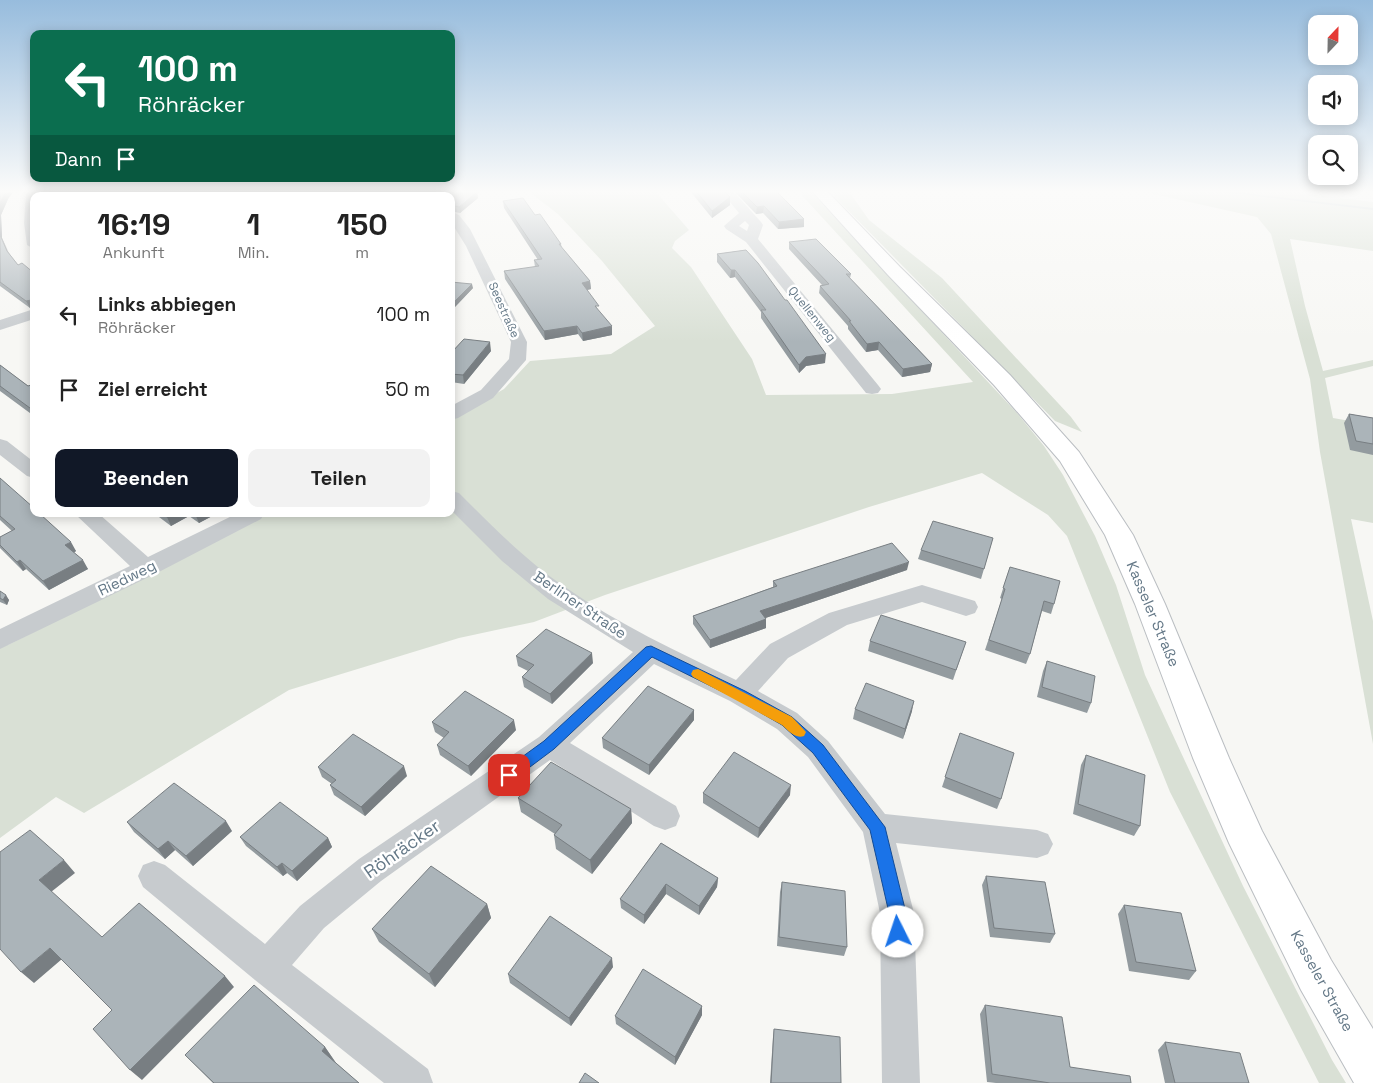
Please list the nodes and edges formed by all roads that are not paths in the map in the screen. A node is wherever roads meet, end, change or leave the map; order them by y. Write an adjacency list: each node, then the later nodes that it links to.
1 (470, 242): 7 (street, Seestraße)
2 (753, 242): 6 (street, Quellenweg)
3 (868, 242): 24 (main road, Kasseler Straße)
4 (30, 315): 5 (street)
5 (0, 325)
6 (872, 389)
7 (455, 412)
8 (0, 445): 9 (street)
9 (30, 469)
10 (455, 502): 16 (street, Berliner Straße)
11 (89, 517): 13 (street)
12 (247, 517): 13 (street, Riedweg)
13 (147, 568): 15 (street, Riedweg)
14 (966, 608): 17 (street)
15 (0, 640)
16 (651, 651): 17 (street, Berliner Straße); 18 (street, Röhräcker)
17 (740, 694): 20 (street, Berliner Straße)
18 (549, 745): 19 (street); 23 (street, Röhräcker)
19 (665, 816)
20 (877, 827): 21 (street); 26 (street, Berliner Straße)
21 (1037, 844)
22 (154, 876): 23 (street)
23 (267, 968): 25 (street)
24 (1373, 1072)
25 (414, 1083)
26 (902, 1083)

